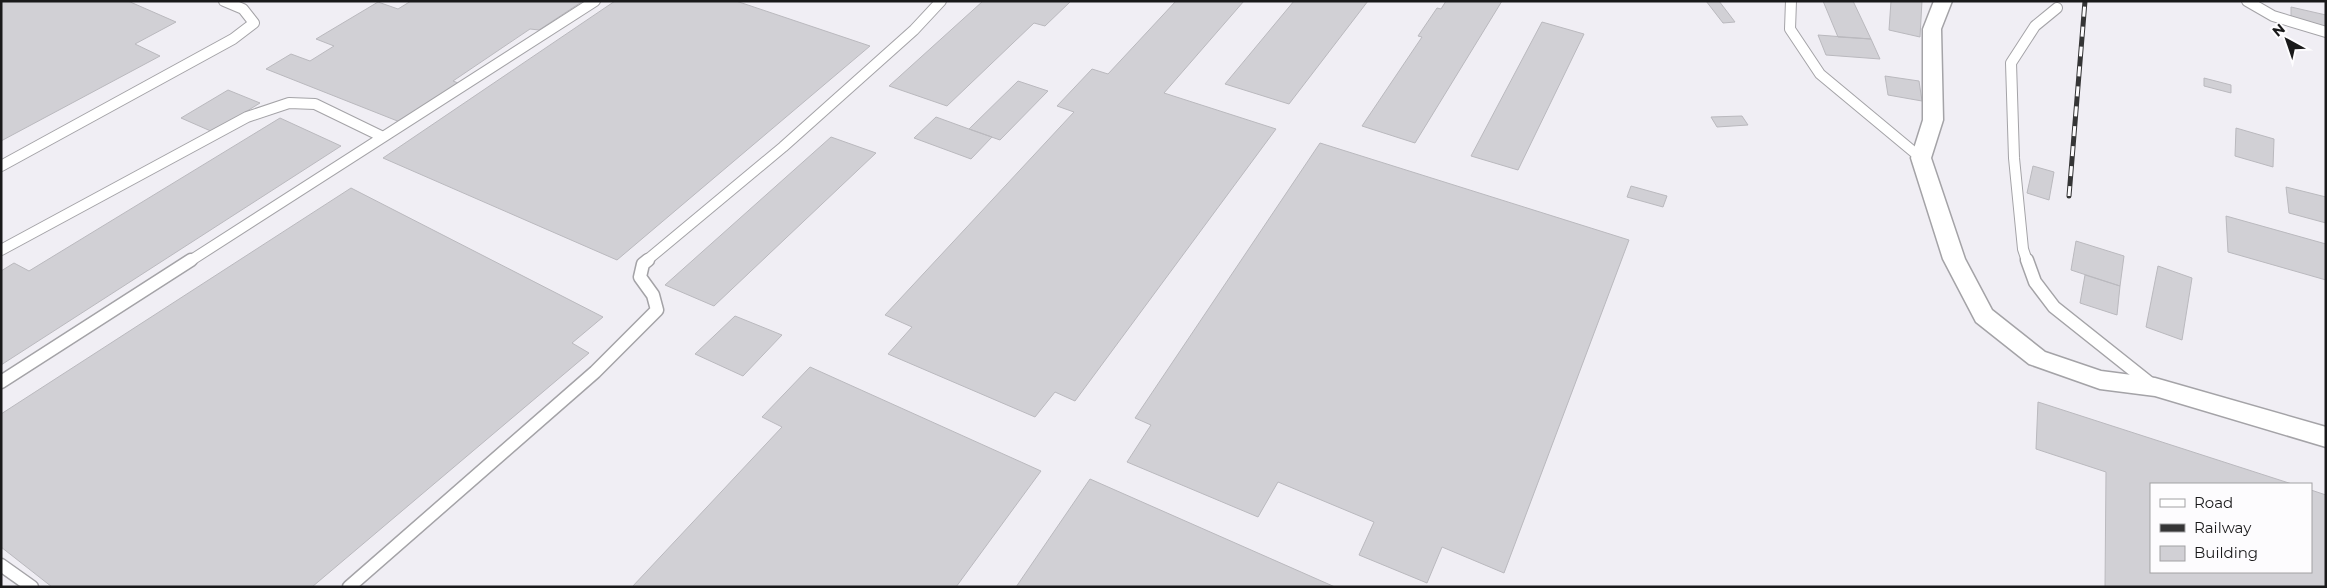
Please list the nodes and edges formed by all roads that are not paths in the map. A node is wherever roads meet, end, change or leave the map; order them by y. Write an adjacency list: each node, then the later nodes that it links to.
1 (224, 1): 11 (lane)
2 (595, 1): 9 (lane)
3 (941, 1): 18 (lane)
4 (1790, 1): 10 (lane)
5 (1943, 1): 10 (street)
6 (2247, 1): 8 (lane)
7 (2056, 8): 14 (lane)
8 (2326, 32)
9 (383, 137): 12 (lane); 13 (lane)
10 (1921, 158): 14 (street)
11 (1, 166)
12 (1, 250)
13 (1, 382)
14 (2155, 387): 15 (street)
15 (2326, 437)
16 (1, 565): 17 (lane)
17 (32, 587)
18 (349, 587)

